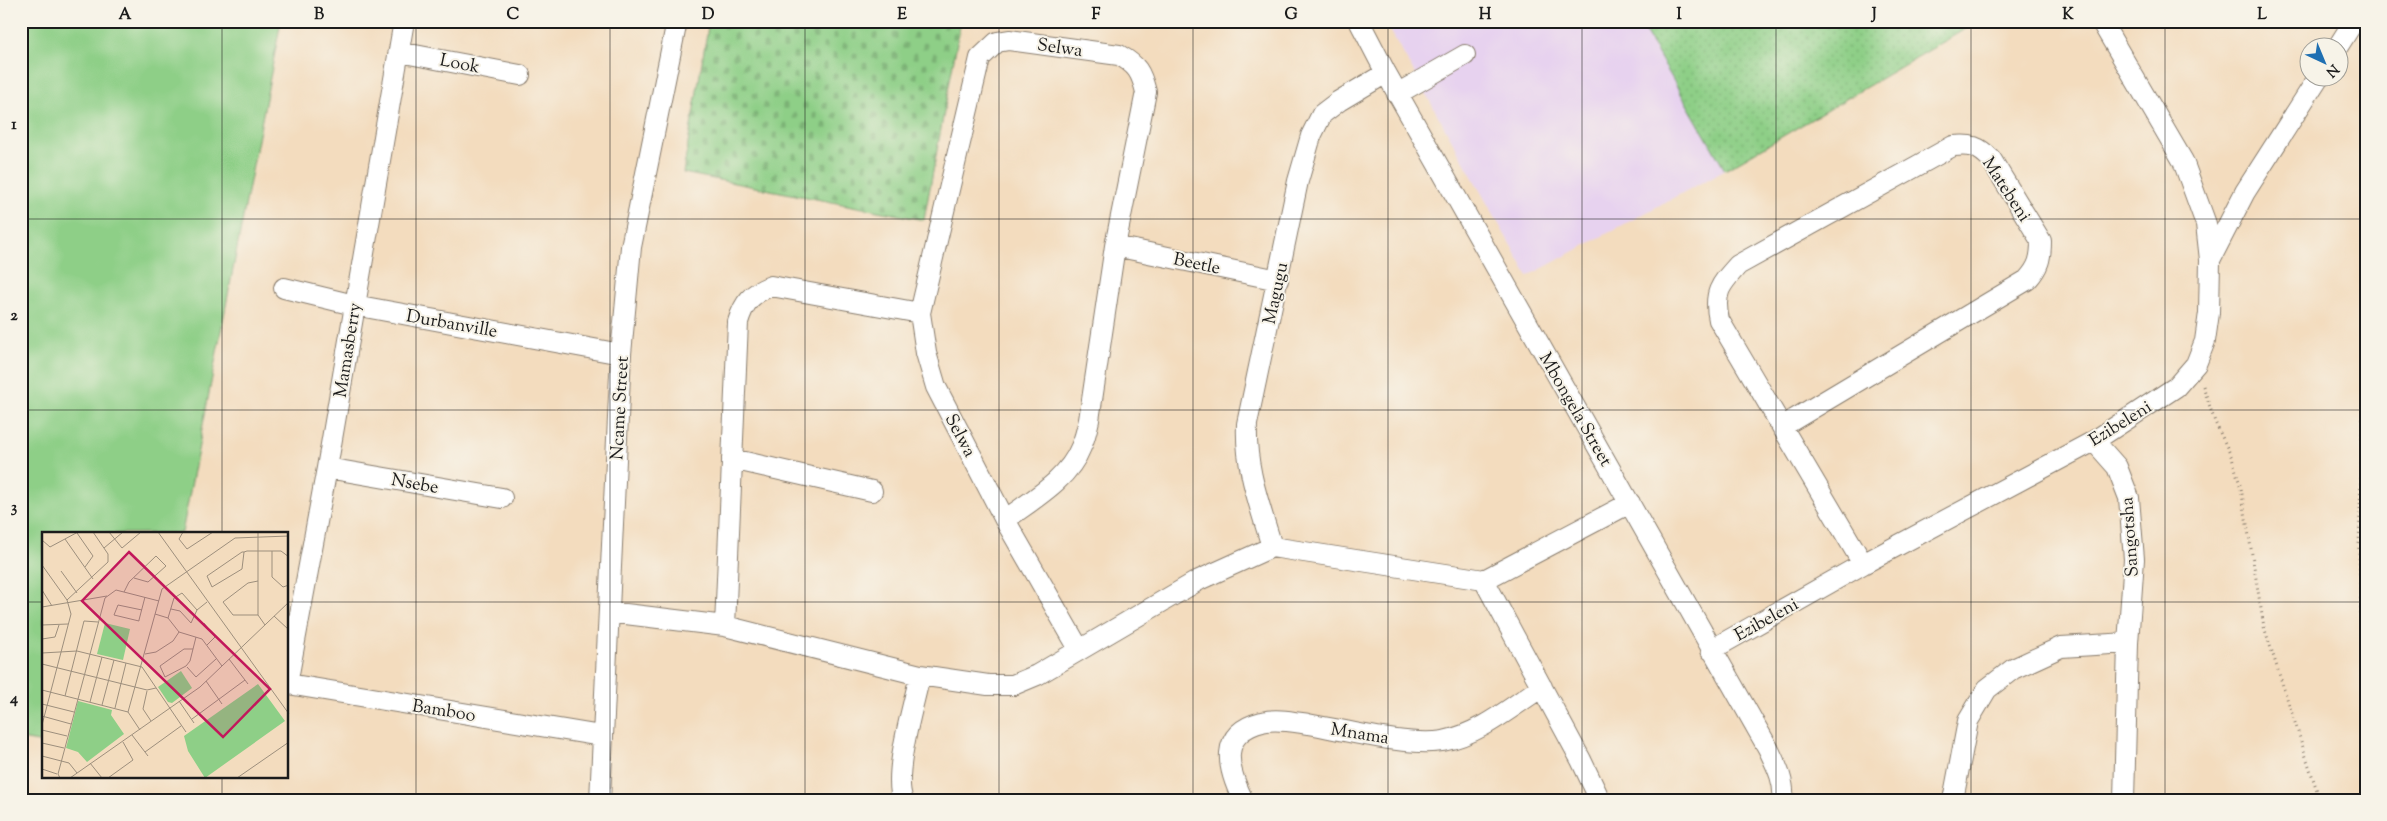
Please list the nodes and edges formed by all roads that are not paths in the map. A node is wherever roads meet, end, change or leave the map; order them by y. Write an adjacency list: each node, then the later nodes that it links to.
1 (404, 21): 7 (street, Mamasberry)
2 (677, 21): 19 (street, Ncame Street)
3 (1359, 21): 9 (street, Mbongela Street)
4 (2101, 21): 14 (street, Ezibeleni)
5 (2354, 21): 6 (street)
6 (2343, 38)
7 (400, 52): 10 (street, Look); 17 (street, Mamasberry)
8 (1465, 55): 12 (street)
9 (1386, 73): 12 (street, Mbongela Street); 15 (street, Magugu)
10 (520, 75)
11 (2312, 88): 14 (street)
12 (1397, 94): 26 (street, Mbongela Street)
13 (1115, 246): 15 (street, Beetle); 18 (street, Selwa); 27 (street, Selwa)
14 (2210, 260): 21 (street, Ezibeleni)
15 (1278, 280): 28 (street, Magugu)
16 (284, 288): 17 (street, Durbanville)
17 (354, 305): 19 (street, Durbanville); 23 (street, Mamasberry)
18 (920, 313): 22 (street); 27 (street, Selwa)
19 (621, 354): 31 (street, Ncame Street)
20 (1783, 426): 20 (street, Matebeni); 29 (street, Matebeni)
21 (2094, 440): 29 (street, Ezibeleni); 33 (street, Sangotsha)
22 (732, 459): 24 (street); 32 (street)
23 (327, 468): 25 (street, Nsebe); 36 (street, Mamasberry)
24 (872, 491)
25 (502, 498)
26 (1630, 503): 30 (street); 35 (street, Mbongela Street)
27 (1005, 520): 34 (street, Selwa)
28 (1272, 547): 30 (street); 34 (street)
29 (1863, 564): 35 (street, Ezibeleni)
30 (1484, 580): 39 (street)
31 (609, 612): 32 (street); 40 (street, Ncame Street)
32 (724, 626): 37 (street)
33 (2128, 643): 46 (street); 47 (street, Sangotsha)
34 (1079, 649): 37 (street)
35 (1711, 650): 45 (street, Mbongela Street)
36 (289, 674)
37 (920, 675): 42 (street)
38 (289, 684): 40 (street, Bamboo)
39 (1542, 687): 43 (street, Mnama); 44 (street)
40 (601, 736): 41 (street, Ncame Street)
41 (600, 800)
42 (902, 800)
43 (1243, 800)
44 (1600, 800)
45 (1783, 800)
46 (1953, 800)
47 (2124, 800)

